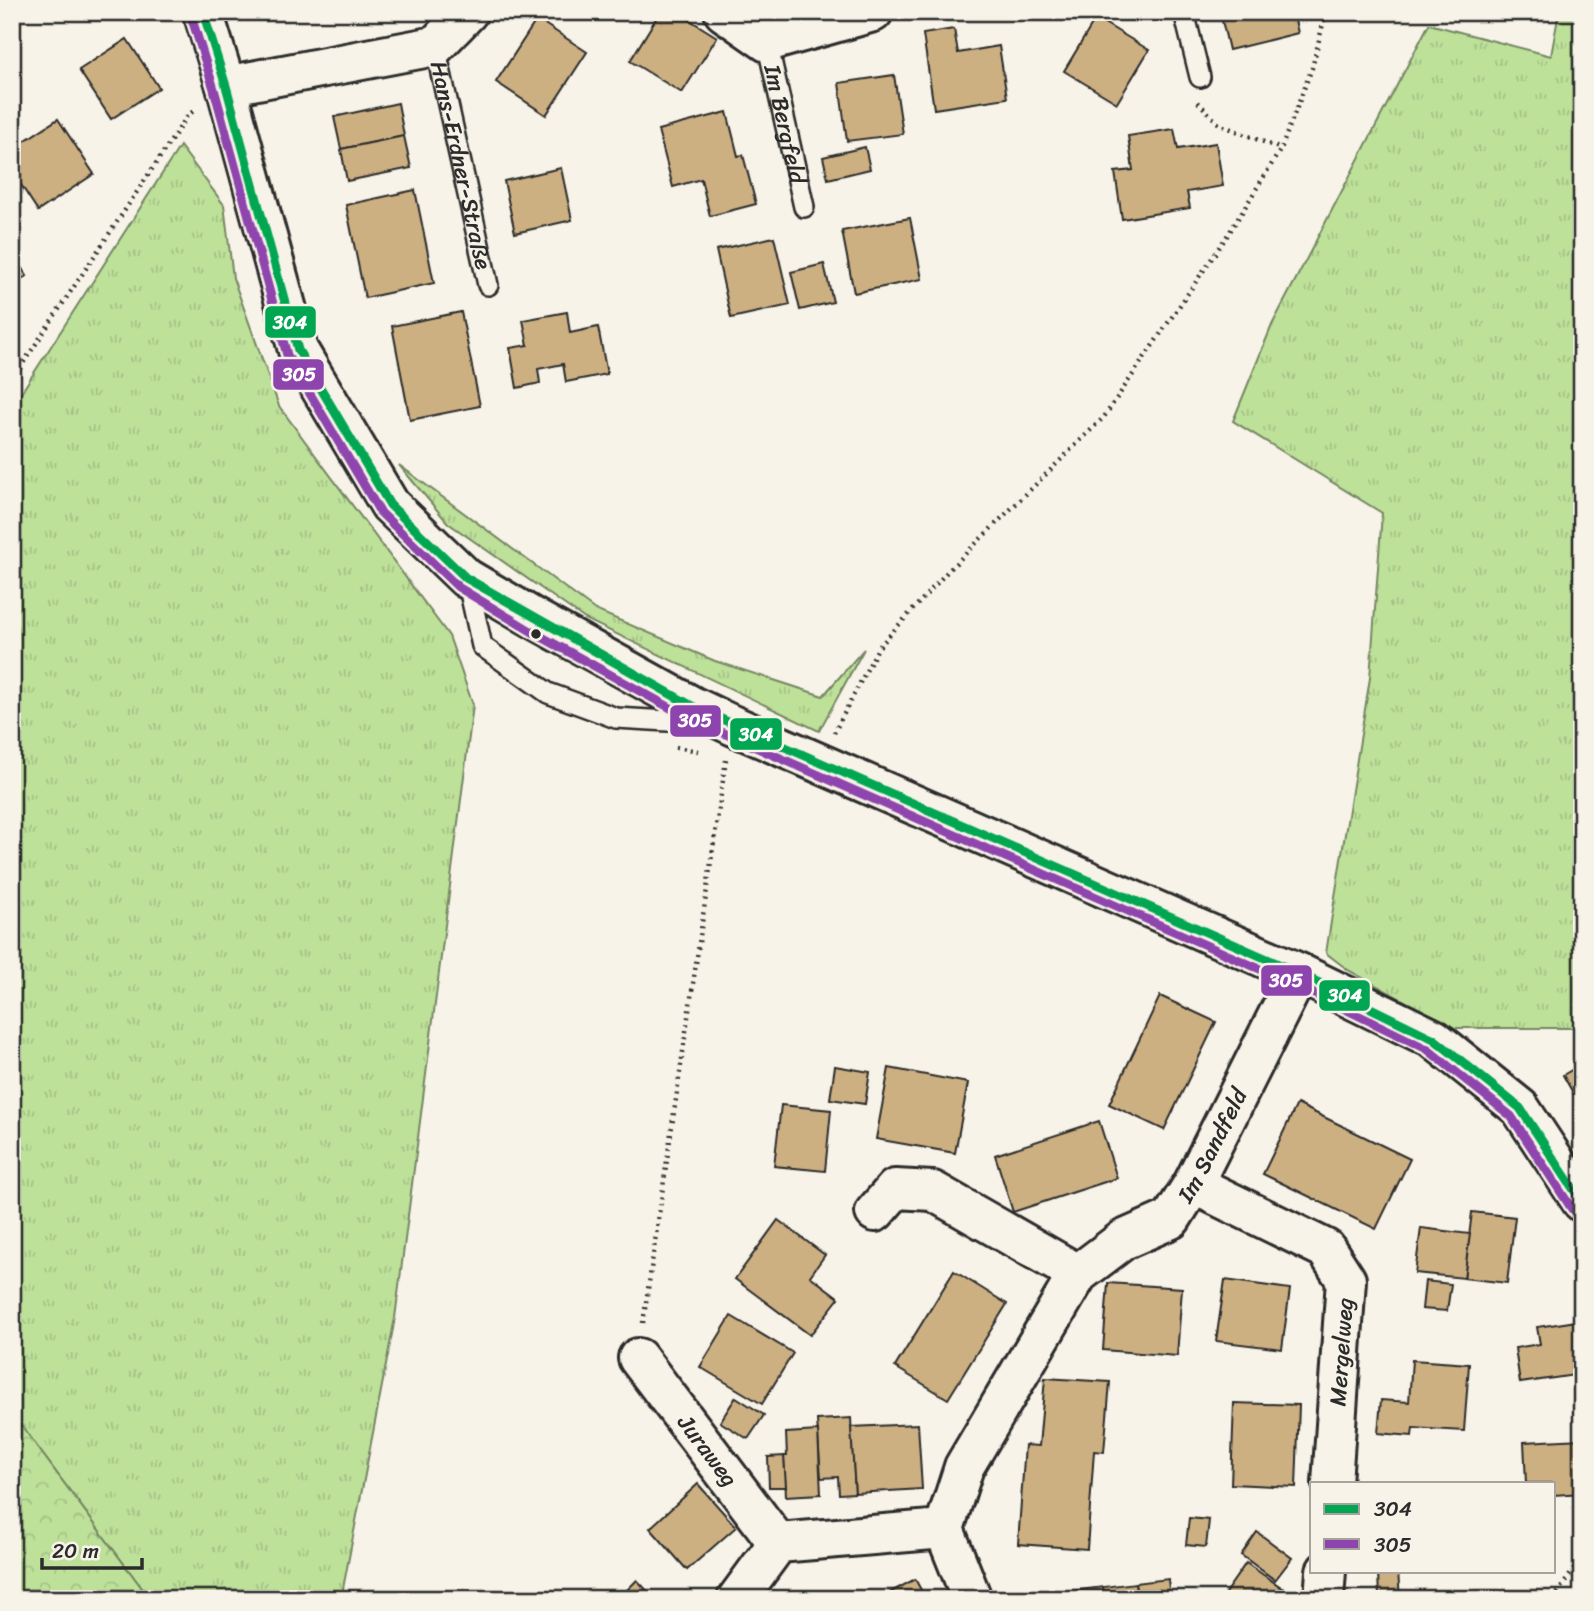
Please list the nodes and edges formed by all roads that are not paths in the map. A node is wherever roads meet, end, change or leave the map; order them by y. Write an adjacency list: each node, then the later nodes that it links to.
1 (203, 12): 9 (street)
2 (468, 12): 7 (street, Hans-Erdner-Straße)
3 (724, 12): 6 (street, Im Bergfeld)
4 (873, 12): 6 (street, Im Bergfeld)
5 (1184, 12): 8 (lane)
6 (767, 42): 10 (lane, Im Bergfeld)
7 (435, 46): 9 (street, Hans-Erdner-Straße); 11 (lane, Hans-Erdner-Straße)
8 (1200, 77)
9 (226, 86): 12 (street)
10 (804, 208)
11 (488, 285)
12 (466, 578): 13 (street); 13 (lane)
13 (692, 706): 14 (street)
14 (1299, 973): 15 (street, Im Sandfeld); 16 (street)
15 (1194, 1184): 18 (street, Im Sandfeld); 20 (street, Mergelweg)
16 (1582, 1202)
17 (875, 1212): 18 (street)
18 (1078, 1274): 21 (street, Im Sandfeld)
19 (638, 1358): 22 (street, Juraweg)
20 (1332, 1482)
21 (944, 1529): 22 (street); 25 (street)
22 (778, 1544): 24 (street)
23 (1326, 1572): 26 (street)
24 (737, 1599)
25 (972, 1599)
26 (1324, 1599)

